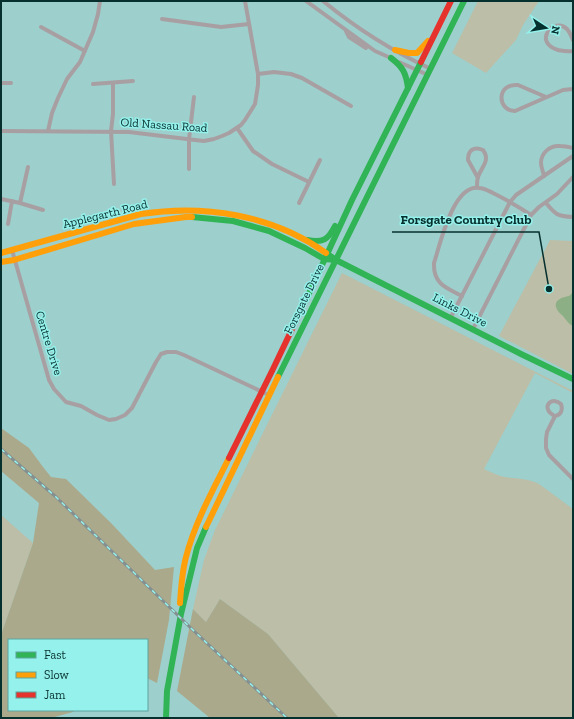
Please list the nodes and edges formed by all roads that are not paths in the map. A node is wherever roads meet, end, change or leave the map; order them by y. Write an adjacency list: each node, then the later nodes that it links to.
1 (100, 1): 15 (street)
2 (245, 1): 8 (street, Old Nassau Road)
3 (306, 1): 12 (street)
4 (323, 1): 9 (street)
5 (451, 1): 11 (main road, Forsgate Drive)
6 (464, 1): 19 (main road, Forsgate Drive)
7 (162, 19): 8 (street)
8 (249, 24): 20 (street, Old Nassau Road)
9 (354, 25): 12 (street); 14 (street)
10 (41, 27): 15 (street)
11 (437, 30): 14 (main road); 18 (main road, Forsgate Drive)
12 (348, 31): 17 (street)
13 (573, 40): 16 (street)
14 (395, 50): 18 (street)
15 (85, 51): 33 (street)
16 (573, 51)
17 (391, 58): 18 (street); 26 (main road)
18 (419, 67): 19 (street); 19 (street); 26 (main road, Forsgate Drive)
19 (429, 72): 64 (main road, Forsgate Drive)
20 (258, 74): 30 (street); 31 (street, Old Nassau Road)
21 (133, 81): 24 (street)
22 (1, 83): 23 (street)
23 (11, 83)
24 (113, 83): 25 (street); 34 (street)
25 (93, 84)
26 (408, 88): 48 (main road, Forsgate Drive)
27 (573, 89): 29 (street)
28 (194, 97): 35 (street)
29 (546, 97): 29 (street)
30 (352, 106)
31 (237, 128): 35 (street, Old Nassau Road); 44 (street)
32 (1, 131): 33 (street, Old Nassau Road)
33 (48, 131): 34 (street, Old Nassau Road)
34 (111, 131): 35 (street, Old Nassau Road); 45 (street)
35 (189, 139): 40 (street)
36 (573, 148): 41 (street)
37 (573, 156): 41 (street)
38 (320, 160): 44 (street)
39 (28, 167): 51 (street)
40 (189, 169)
41 (544, 176): 50 (street)
42 (573, 176): 52 (street)
43 (478, 178): 43 (street); 46 (street)
44 (309, 182): 53 (street)
45 (114, 184)
46 (477, 188): 50 (street); 66 (street)
47 (1, 199): 49 (street)
48 (352, 200): 58 (main road); 61 (main road, Forsgate Drive)
49 (12, 201): 51 (street); 57 (street)
50 (510, 202): 55 (street); 66 (street)
51 (20, 203): 54 (street)
52 (546, 203): 55 (street); 56 (street)
53 (299, 204)
54 (43, 210)
55 (531, 215): 68 (street)
56 (573, 217)
57 (8, 224)
58 (307, 240): 59 (main road, Applegarth Road); 61 (main road, Applegarth Road)
59 (12, 250): 60 (main road, Applegarth Road); 63 (street, Centre Drive)
60 (1, 253)
61 (328, 253): 62 (main road, Forsgate Drive); 64 (main road, Applegarth Road)
62 (324, 259): 63 (main road, Applegarth Road); 64 (main road, Applegarth Road); 70 (main road, Forsgate Drive)
63 (14, 260): 65 (main road, Applegarth Road); 70 (street, Centre Drive)
64 (336, 260): 67 (main road, Links Drive); 71 (main road, Forsgate Drive)
65 (1, 262)
66 (462, 296): 67 (street)
67 (451, 317): 68 (main road, Links Drive)
68 (473, 329): 69 (main road, Links Drive)
69 (573, 379)
70 (261, 392): 71 (street, Centre Drive); 74 (main road, Forsgate Drive)
71 (269, 395): 74 (main road, Forsgate Drive)
72 (553, 415): 73 (street)
73 (573, 479)
74 (180, 614): 75 (main road, Forsgate Drive)
75 (166, 718)

